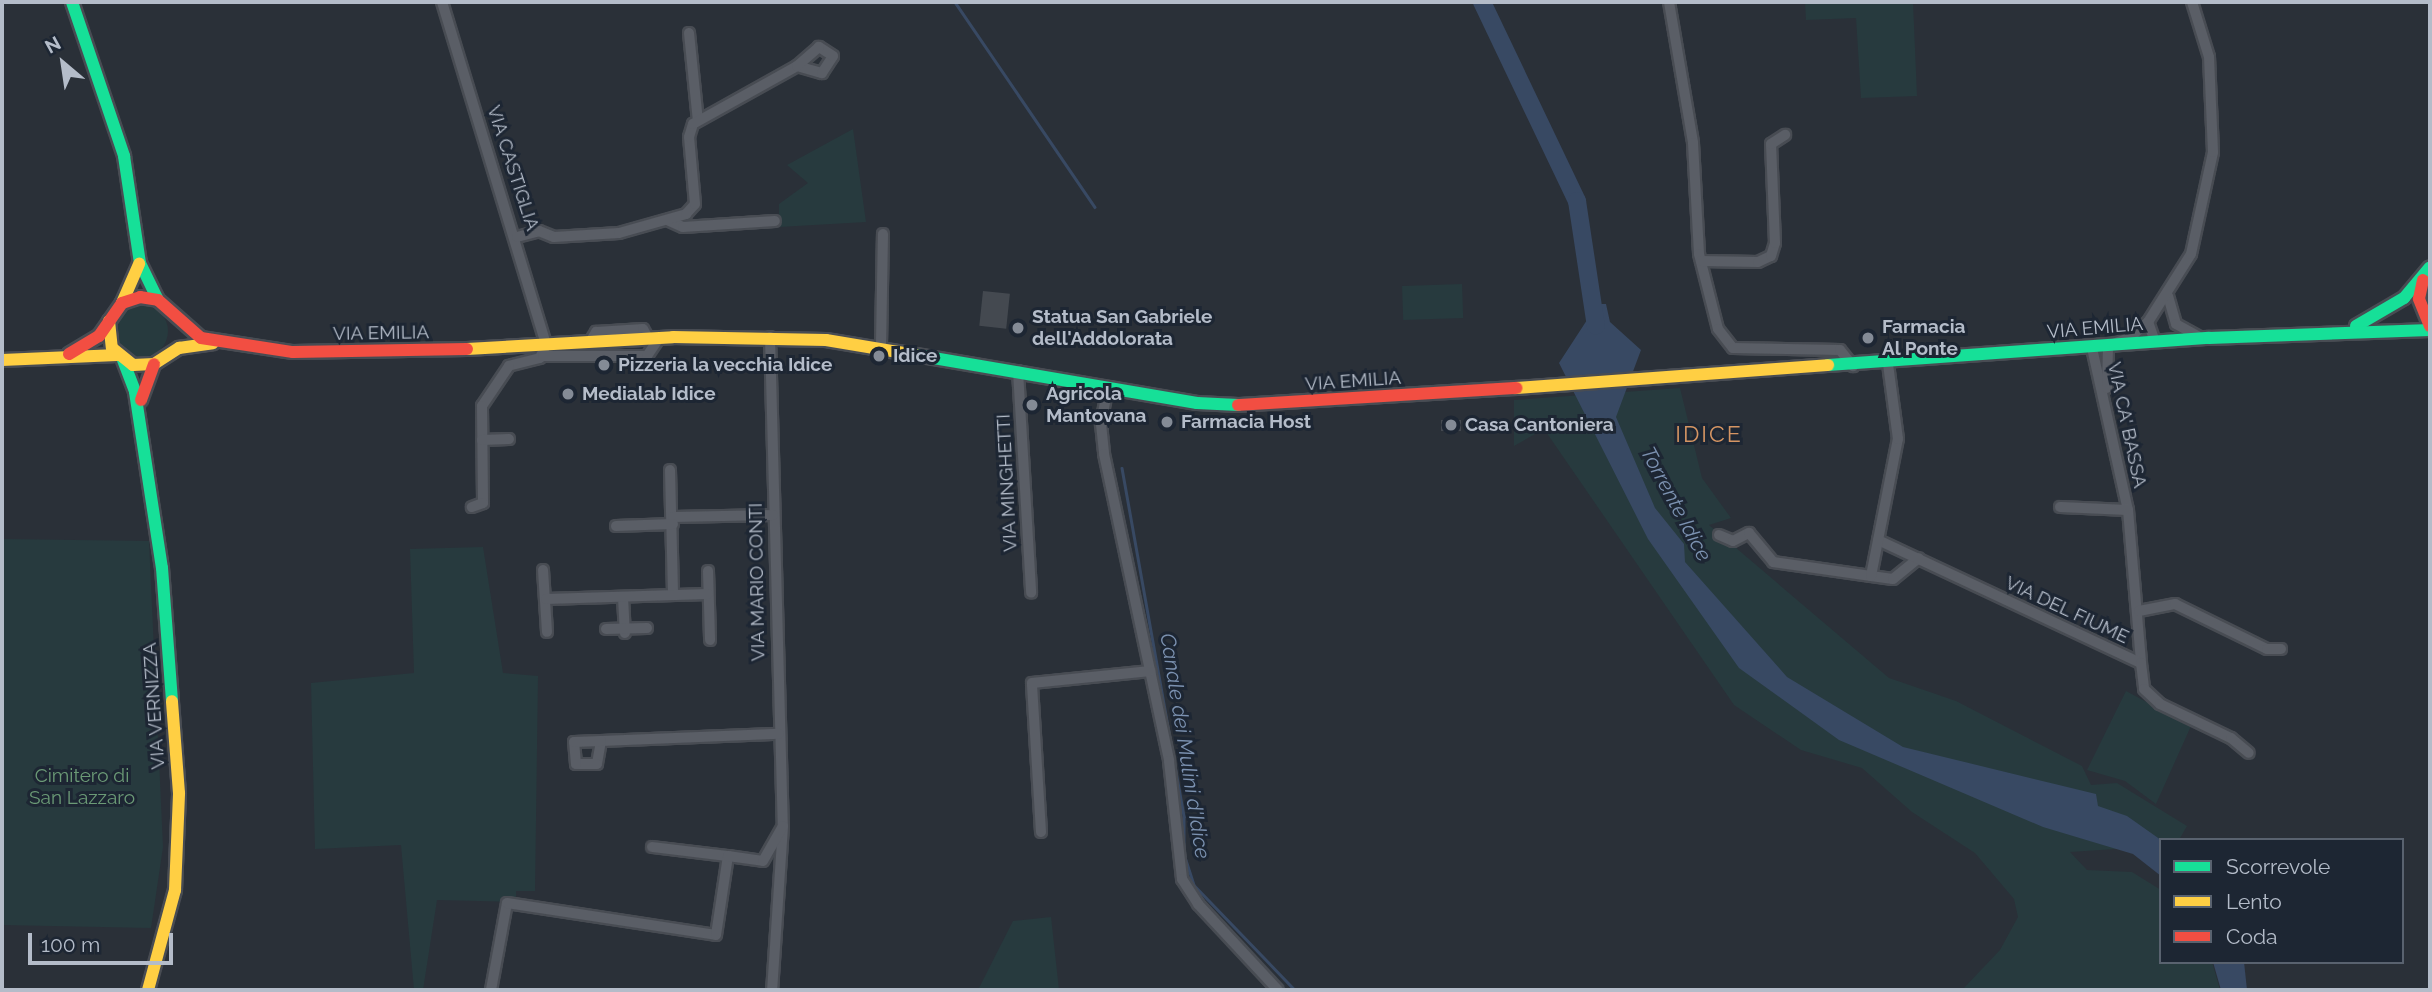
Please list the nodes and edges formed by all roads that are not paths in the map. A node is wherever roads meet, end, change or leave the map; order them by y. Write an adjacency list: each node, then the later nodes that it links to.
1 (72, 2): 14 (main road)
2 (442, 2): 12 (street, VIA CASTIGLIA)
3 (1669, 2): 13 (street)
4 (2192, 2): 16 (street)
5 (689, 33): 7 (street)
6 (797, 66): 7 (street)
7 (698, 121): 9 (street)
8 (1785, 135): 13 (street)
9 (667, 220): 10 (street); 12 (street)
10 (775, 221)
11 (883, 234): 29 (street)
12 (517, 237): 34 (street, VIA CASTIGLIA)
13 (1701, 261): 33 (street)
14 (139, 263): 17 (main road, VIA EMILIA); 18 (main road)
15 (2427, 271): 22 (main road, VIA EMILIA); 23 (main road, VIA EMILIA)
16 (2168, 296): 21 (street); 26 (street)
17 (158, 300): 18 (main road); 20 (main road, VIA EMILIA)
18 (122, 303): 19 (main road)
19 (111, 316): 36 (main road); 37 (main road)
20 (174, 317): 28 (main road, VIA EMILIA); 35 (main road)
21 (2148, 322): 27 (street); 30 (street)
22 (2430, 328): 23 (main road, VIA EMILIA)
23 (2342, 331): 26 (main road, VIA EMILIA)
24 (770, 337): 25 (main road, VIA EMILIA); 29 (main road, VIA EMILIA); 54 (street, VIA MARIO CONTI)
25 (654, 338): 34 (main road, VIA EMILIA); 34 (street, VIA EMILIA)
26 (2209, 338): 27 (main road, VIA EMILIA)
27 (2155, 342): 30 (main road, VIA EMILIA)
28 (216, 343): 32 (main road, VIA EMILIA); 35 (main road, VIA EMILIA)
29 (881, 346): 44 (main road, VIA EMILIA)
30 (2108, 346): 31 (main road, VIA EMILIA); 46 (street, VIA CA' BASSA)
31 (2092, 348): 40 (main road, VIA EMILIA); 46 (street, VIA CA' BASSA)
32 (488, 349): 34 (main road, VIA EMILIA); 43 (street)
33 (1818, 349): 41 (street); 42 (street)
34 (544, 351): 43 (street, VIA EMILIA)
35 (170, 352): 39 (main road, VIA EMILIA)
36 (69, 354): 37 (main road); 38 (main road)
37 (120, 358): 39 (main road); 47 (main road, VIA VERNIZZA)
38 (2, 360)
39 (154, 364): 47 (main road, VIA VERNIZZA)
40 (1888, 364): 41 (main road, VIA EMILIA); 58 (street)
41 (1853, 366): 42 (main road, VIA EMILIA)
42 (1832, 368): 45 (main road, VIA EMILIA)
43 (504, 370): 49 (street)
44 (1018, 371): 45 (main road, VIA EMILIA); 63 (street, VIA MINGHETTI)
45 (1108, 387): 76 (street)
46 (2106, 398): 53 (street, VIA CA' BASSA)
47 (139, 418): 84 (main road, VIA VERNIZZA)
48 (509, 439): 49 (street)
49 (482, 440): 51 (street)
50 (670, 470): 55 (street)
51 (472, 507)
52 (2060, 507): 53 (street, VIA CA' BASSA)
53 (2128, 510): 68 (street, VIA CA' BASSA)
54 (773, 515): 55 (street); 77 (street, VIA MARIO CONTI)
55 (673, 520): 56 (street); 64 (street)
56 (616, 526)
57 (1719, 535): 62 (street)
58 (1878, 540): 59 (street, VIA DEL FIUME); 62 (street)
59 (1919, 558): 62 (street); 75 (street, VIA DEL FIUME)
60 (543, 570): 67 (street)
61 (708, 571): 65 (street)
62 (1871, 576)
63 (1031, 593)
64 (673, 594): 65 (street); 66 (street)
65 (708, 594): 73 (street)
66 (623, 597): 67 (street); 71 (street)
67 (546, 600): 72 (street)
68 (2139, 611): 74 (street); 75 (street, VIA CA' BASSA)
69 (647, 628): 71 (street)
70 (606, 629): 71 (street)
71 (625, 631)
72 (547, 632)
73 (710, 640)
74 (2281, 649)
75 (2141, 663): 79 (street, VIA DEL FIUME)
76 (1150, 671): 81 (street); 87 (street)
77 (779, 734): 78 (street); 80 (street, VIA MARIO CONTI)
78 (601, 741)
79 (2249, 753)
80 (783, 826): 83 (street); 86 (street, VIA MARIO CONTI)
81 (1041, 832)
82 (652, 847): 83 (street)
83 (728, 856): 85 (street)
84 (148, 990)
85 (491, 990)
86 (772, 990)
87 (1278, 990)

